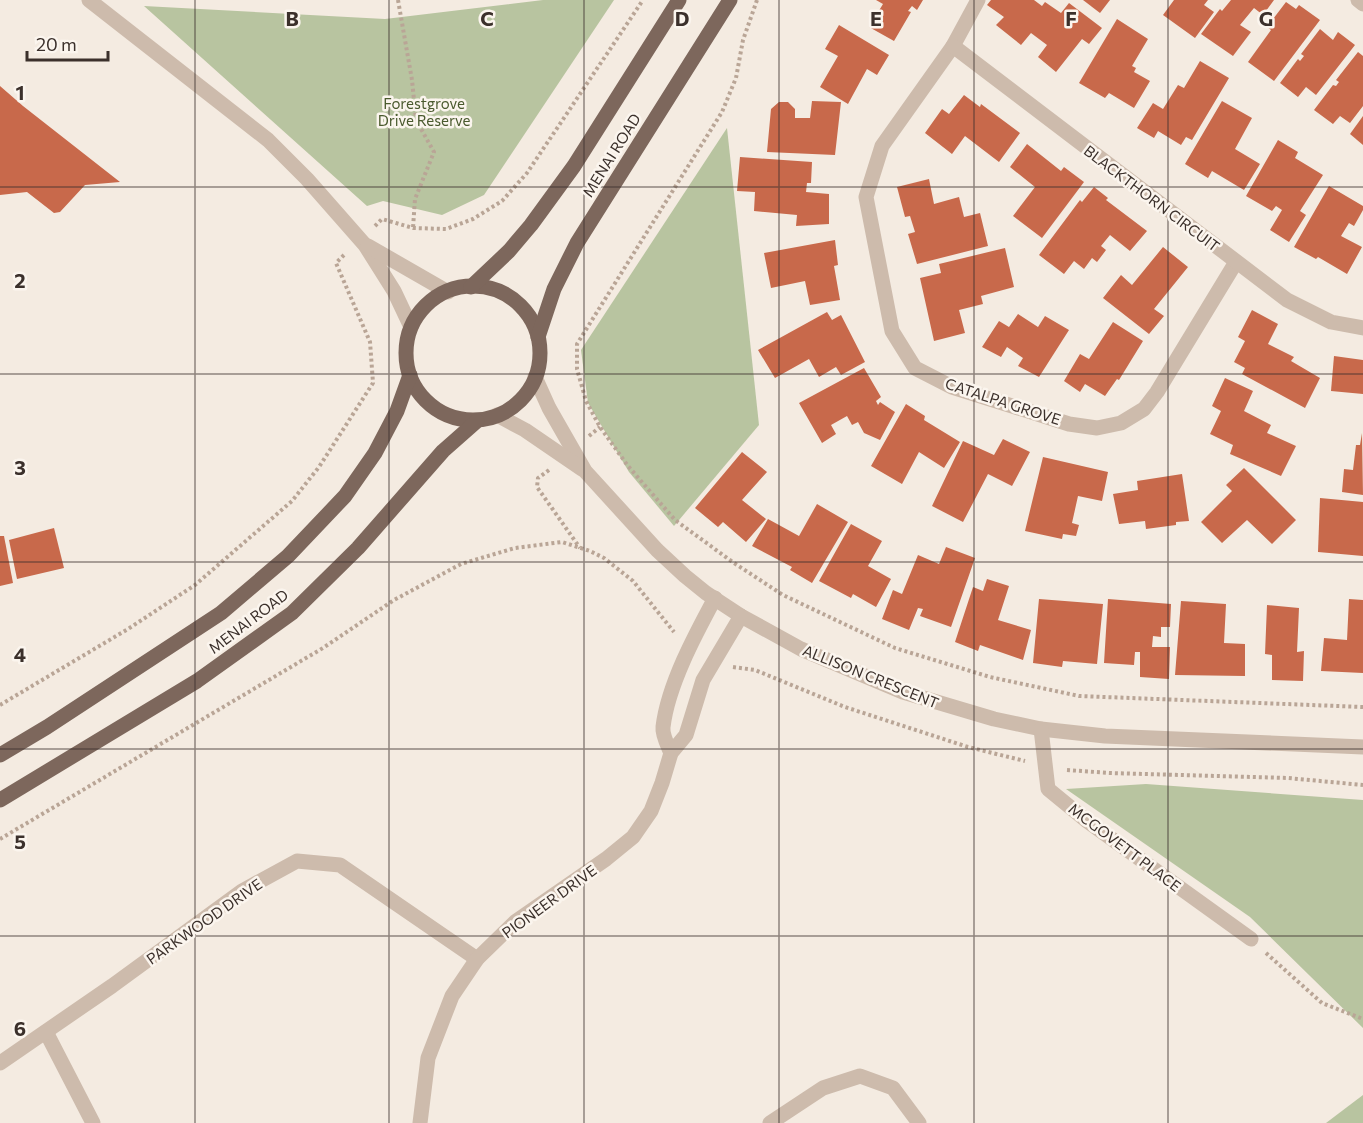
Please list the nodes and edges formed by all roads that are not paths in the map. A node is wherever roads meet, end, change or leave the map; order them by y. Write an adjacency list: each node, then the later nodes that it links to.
1 (89, 0): 8 (street)
2 (679, 0): 10 (main road, MENAI ROAD)
3 (730, 0): 14 (main road, MENAI ROAD)
4 (978, 0): 7 (street, CATALPA GROVE)
5 (1358, 0): 6 (street)
6 (1363, 4)
7 (953, 46): 9 (street, BLACKTHORN CIRCUIT); 9 (street, CATALPA GROVE)
8 (363, 242): 11 (street); 12 (street)
9 (1236, 262): 13 (street, BLACKTHORN CIRCUIT)
10 (471, 287): 11 (main road); 14 (main road)
11 (448, 292): 12 (main road)
12 (411, 327): 15 (main road)
13 (1363, 328)
14 (538, 337): 16 (main road)
15 (410, 375): 18 (main road); 25 (main road, MENAI ROAD)
16 (535, 377): 17 (main road); 19 (street)
17 (496, 416): 18 (main road); 19 (street)
18 (477, 421): 26 (main road, MENAI ROAD)
19 (585, 471): 20 (street, ALLISON CRESCENT)
20 (715, 598): 21 (street, ALLISON CRESCENT); 24 (street)
21 (741, 616): 22 (street, ALLISON CRESCENT); 24 (street, PIONEER DRIVE)
22 (1041, 729): 23 (street, ALLISON CRESCENT); 27 (street, MCGOVETT PLACE)
23 (1363, 747)
24 (671, 753): 28 (street, PIONEER DRIVE)
25 (0, 755)
26 (0, 800)
27 (1251, 939)
28 (477, 959): 29 (street, PARKWOOD DRIVE); 32 (street, PIONEER DRIVE)
29 (46, 1032): 30 (street, PARKWOOD DRIVE); 31 (street)
30 (0, 1063)
31 (93, 1123)
32 (420, 1123)
33 (770, 1123): 34 (street)
34 (919, 1123)

